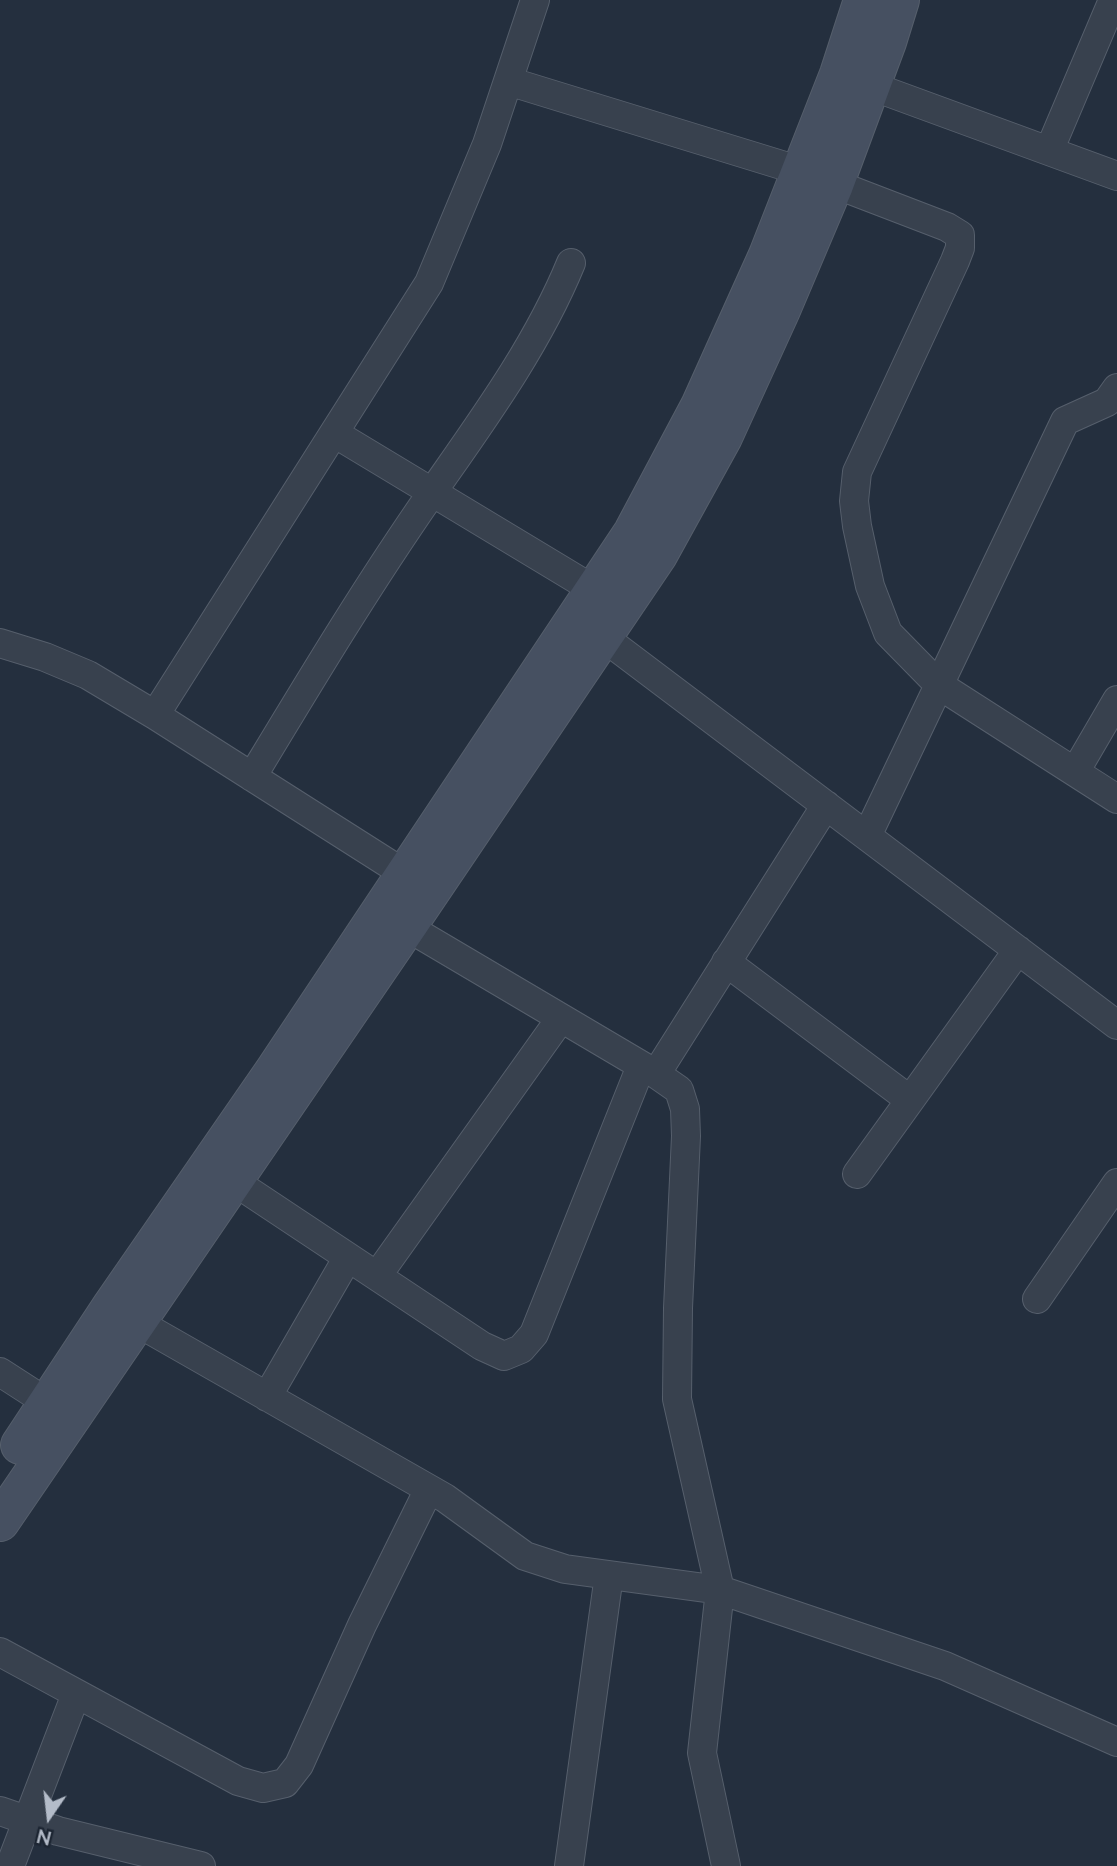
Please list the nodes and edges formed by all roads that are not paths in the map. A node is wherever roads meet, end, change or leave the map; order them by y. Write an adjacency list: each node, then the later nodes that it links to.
1 (534, 0): 6 (street)
2 (863, 0): 5 (main road)
3 (900, 0): 5 (main road)
4 (1112, 0): 7 (street)
5 (855, 80): 7 (street); 9 (main road)
6 (508, 81): 9 (street); 12 (street)
7 (1049, 152): 8 (street)
8 (1117, 176)
9 (818, 178): 14 (main road); 16 (street)
10 (572, 263): 13 (street)
11 (1117, 388): 16 (street)
12 (334, 433): 13 (street); 18 (street)
13 (432, 493): 14 (street); 20 (street)
14 (607, 612): 22 (street); 24 (main road); 25 (main road)
15 (0, 643): 18 (street)
16 (939, 685): 19 (street); 23 (street)
17 (1117, 700): 19 (street)
18 (155, 715): 20 (street)
19 (1075, 772): 21 (street)
20 (252, 776): 24 (street)
21 (1117, 799)
22 (826, 805): 23 (street); 27 (street)
23 (867, 836): 26 (street)
24 (405, 874): 25 (main road)
25 (394, 919): 28 (street); 32 (main road)
26 (1018, 950): 29 (street); 31 (street)
27 (726, 962): 30 (street); 31 (street)
28 (561, 1018): 30 (street); 36 (street)
29 (1117, 1024)
30 (649, 1070): 36 (street); 46 (street)
31 (910, 1100): 33 (street)
32 (221, 1173): 35 (street); 38 (main road)
33 (857, 1174)
34 (1117, 1183): 37 (street)
35 (348, 1257): 36 (street); 40 (street)
36 (377, 1276)
37 (1037, 1298)
38 (123, 1315): 40 (street); 41 (main road)
39 (0, 1372): 41 (street)
40 (267, 1397): 43 (street)
41 (42, 1427): 42 (main road); 44 (main road)
42 (0, 1476)
43 (429, 1489): 45 (street); 48 (street)
44 (0, 1522)
45 (609, 1575): 46 (street); 55 (street)
46 (720, 1590): 49 (street); 56 (street)
47 (0, 1652): 48 (street)
48 (76, 1694): 51 (street)
49 (1117, 1742)
50 (0, 1811): 51 (street)
51 (28, 1820): 52 (street); 53 (street)
52 (154, 1861): 54 (street)
53 (10, 1866)
54 (201, 1866)
55 (569, 1866)
56 (726, 1866)

